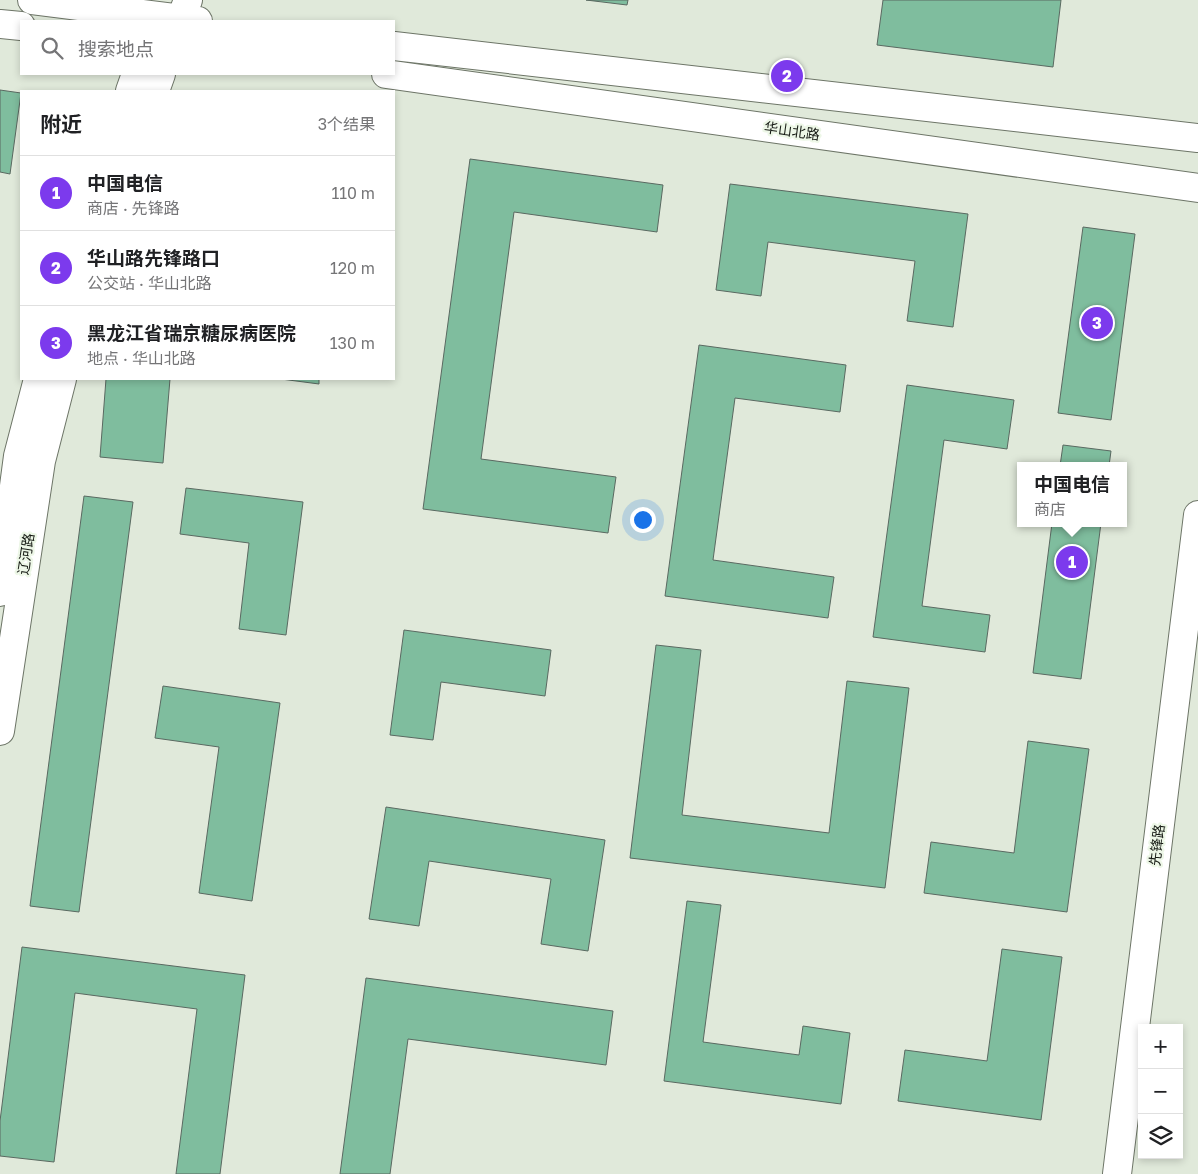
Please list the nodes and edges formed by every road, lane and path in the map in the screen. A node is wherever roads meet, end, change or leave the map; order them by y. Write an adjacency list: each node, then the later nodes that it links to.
1 (32, 0): 2 (main road)
2 (187, 15)
3 (0, 24): 4 (main road)
4 (20, 26)
5 (395, 46): 11 (main road)
6 (136, 75): 9 (main road)
7 (161, 75): 10 (main road)
8 (393, 75): 12 (main road, 华山北路)
9 (130, 90)
10 (155, 90)
11 (1198, 138)
12 (1198, 188)
13 (38, 380): 16 (main road, 辽河路)
14 (62, 380): 17 (main road, 辽河路)
15 (1198, 515): 18 (main road, 先锋路)
16 (0, 592)
17 (0, 730)
18 (1117, 1174)

